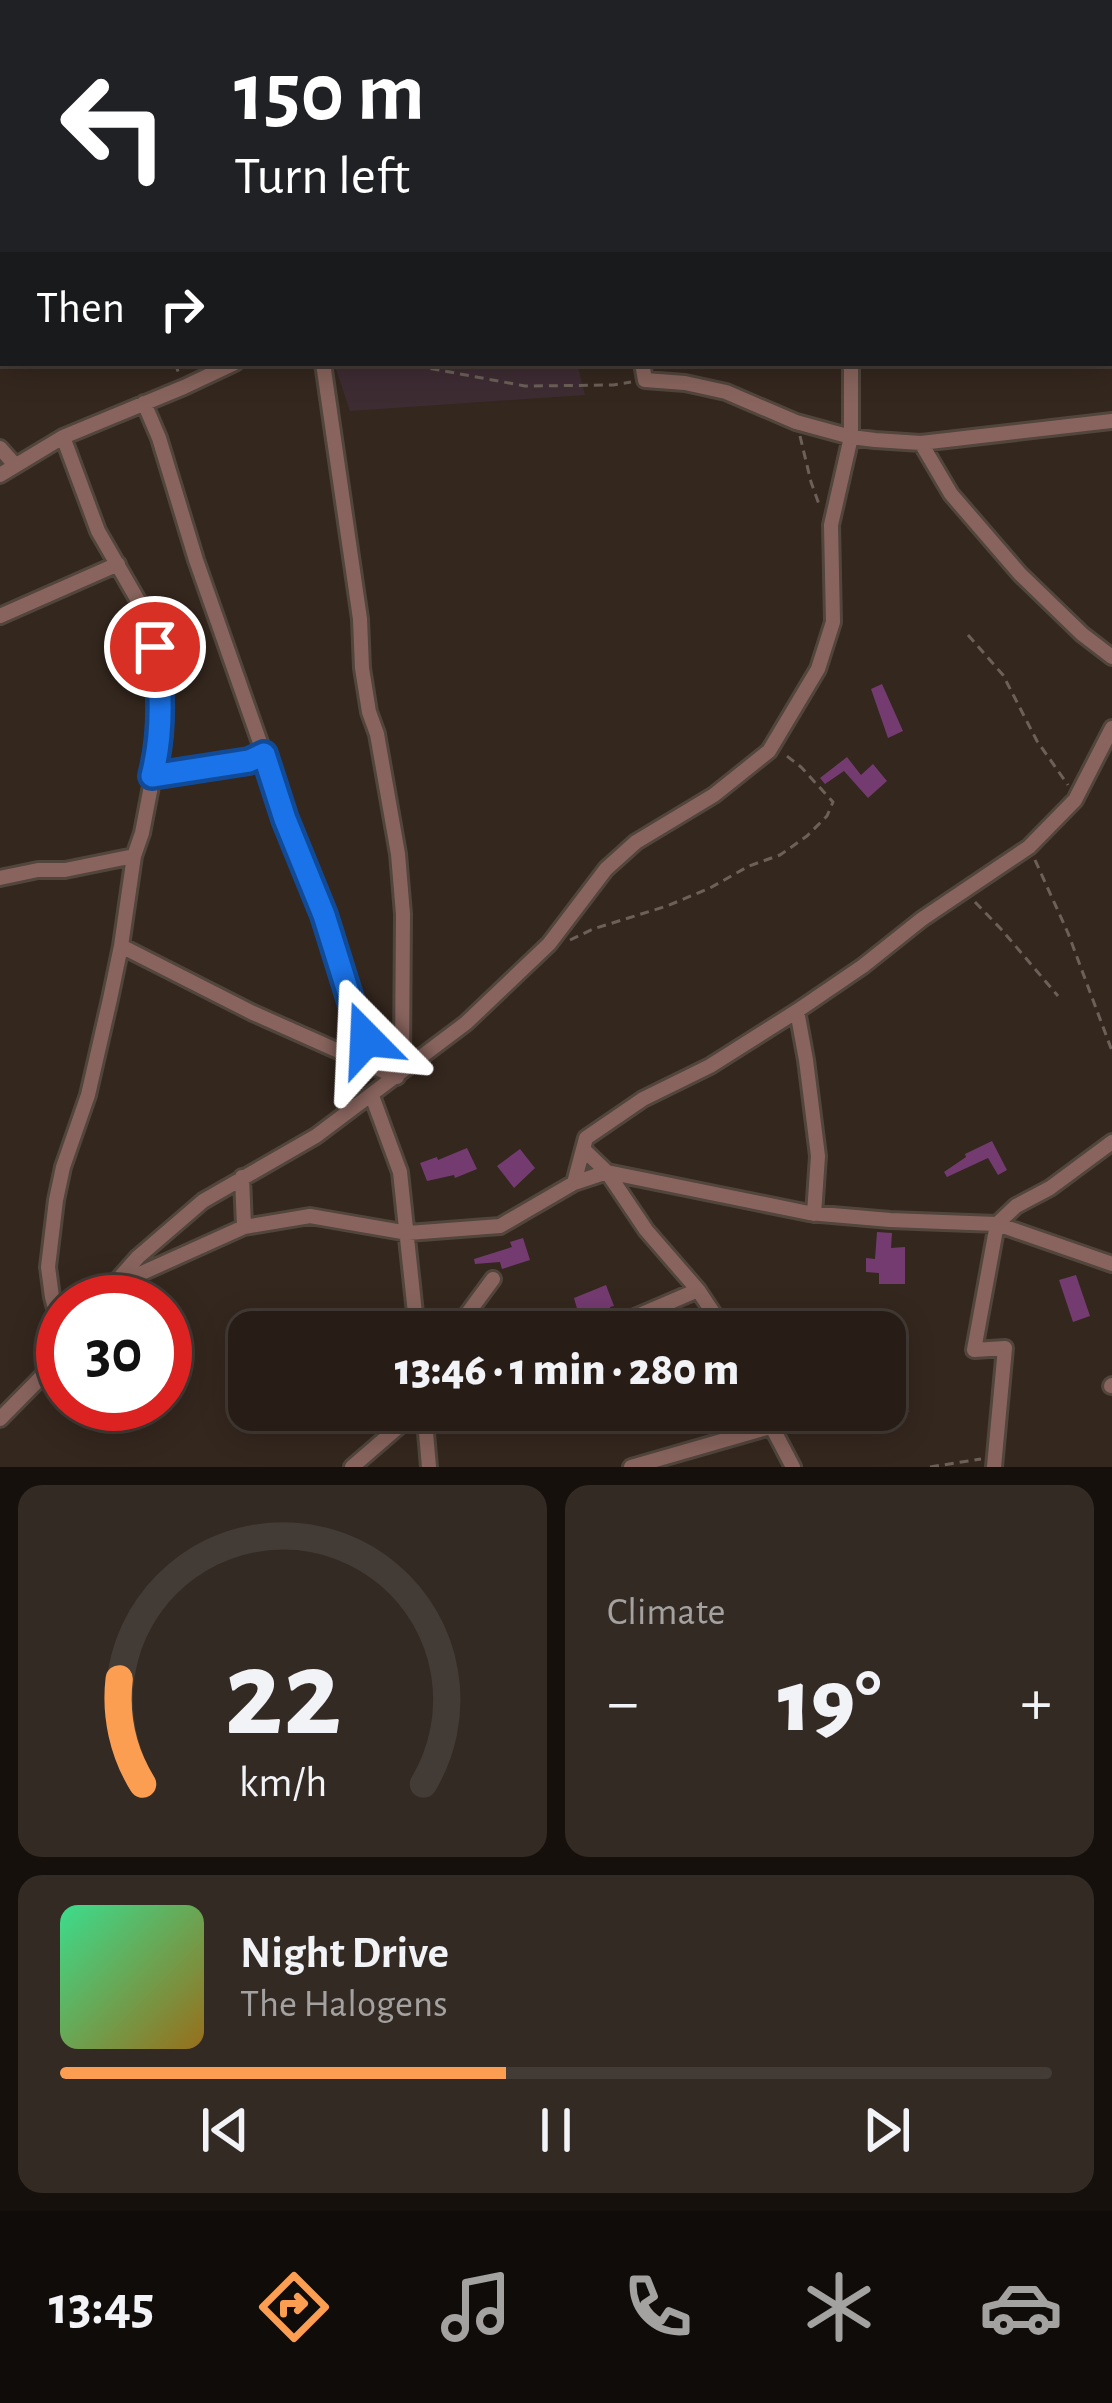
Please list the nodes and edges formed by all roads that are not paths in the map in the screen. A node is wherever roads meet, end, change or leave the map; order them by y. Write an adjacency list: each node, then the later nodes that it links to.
1 (228, 366): 5 (street)
2 (323, 366): 23 (street)
3 (643, 366): 8 (street)
4 (851, 366): 8 (street)
5 (144, 404): 7 (street); 17 (street)
6 (1112, 421): 9 (street)
7 (63, 437): 11 (street); 13 (street)
8 (851, 437): 9 (street); 23 (street)
9 (921, 443): 15 (street)
10 (0, 448): 11 (street)
11 (15, 465): 12 (street)
12 (0, 475)
13 (118, 564): 14 (street); 18 (street)
14 (0, 616)
15 (1112, 657)
16 (1112, 728): 22 (street)
17 (264, 754): 18 (street); 23 (street)
18 (152, 776): 19 (street)
19 (134, 856): 20 (street); 21 (street)
20 (0, 878)
21 (122, 946): 23 (street); 35 (street)
22 (797, 1011): 26 (street); 30 (street)
23 (401, 1071): 24 (street)
24 (372, 1096): 28 (street); 33 (street)
25 (1112, 1142): 31 (street)
26 (583, 1148): 27 (street); 29 (street)
27 (608, 1172): 29 (street); 30 (street); 39 (street)
28 (242, 1177): 32 (street); 36 (street)
29 (574, 1183): 33 (street)
30 (814, 1214): 31 (street)
31 (997, 1224): 34 (street); 50 (street)
32 (244, 1227): 33 (street); 37 (street)
33 (408, 1233): 40 (street)
34 (1112, 1264)
35 (50, 1275)
36 (121, 1275)
37 (137, 1275)
38 (494, 1279): 41 (street)
39 (698, 1290): 42 (street); 43 (street)
40 (415, 1311)
41 (470, 1311)
42 (654, 1311)
43 (712, 1311)
44 (36, 1382): 45 (street)
45 (0, 1419)
46 (396, 1431): 51 (street)
47 (424, 1431): 52 (street)
48 (756, 1431): 53 (street)
49 (772, 1431): 54 (street)
50 (994, 1462)
51 (352, 1467)
52 (429, 1467)
53 (631, 1467)
54 (793, 1467)

